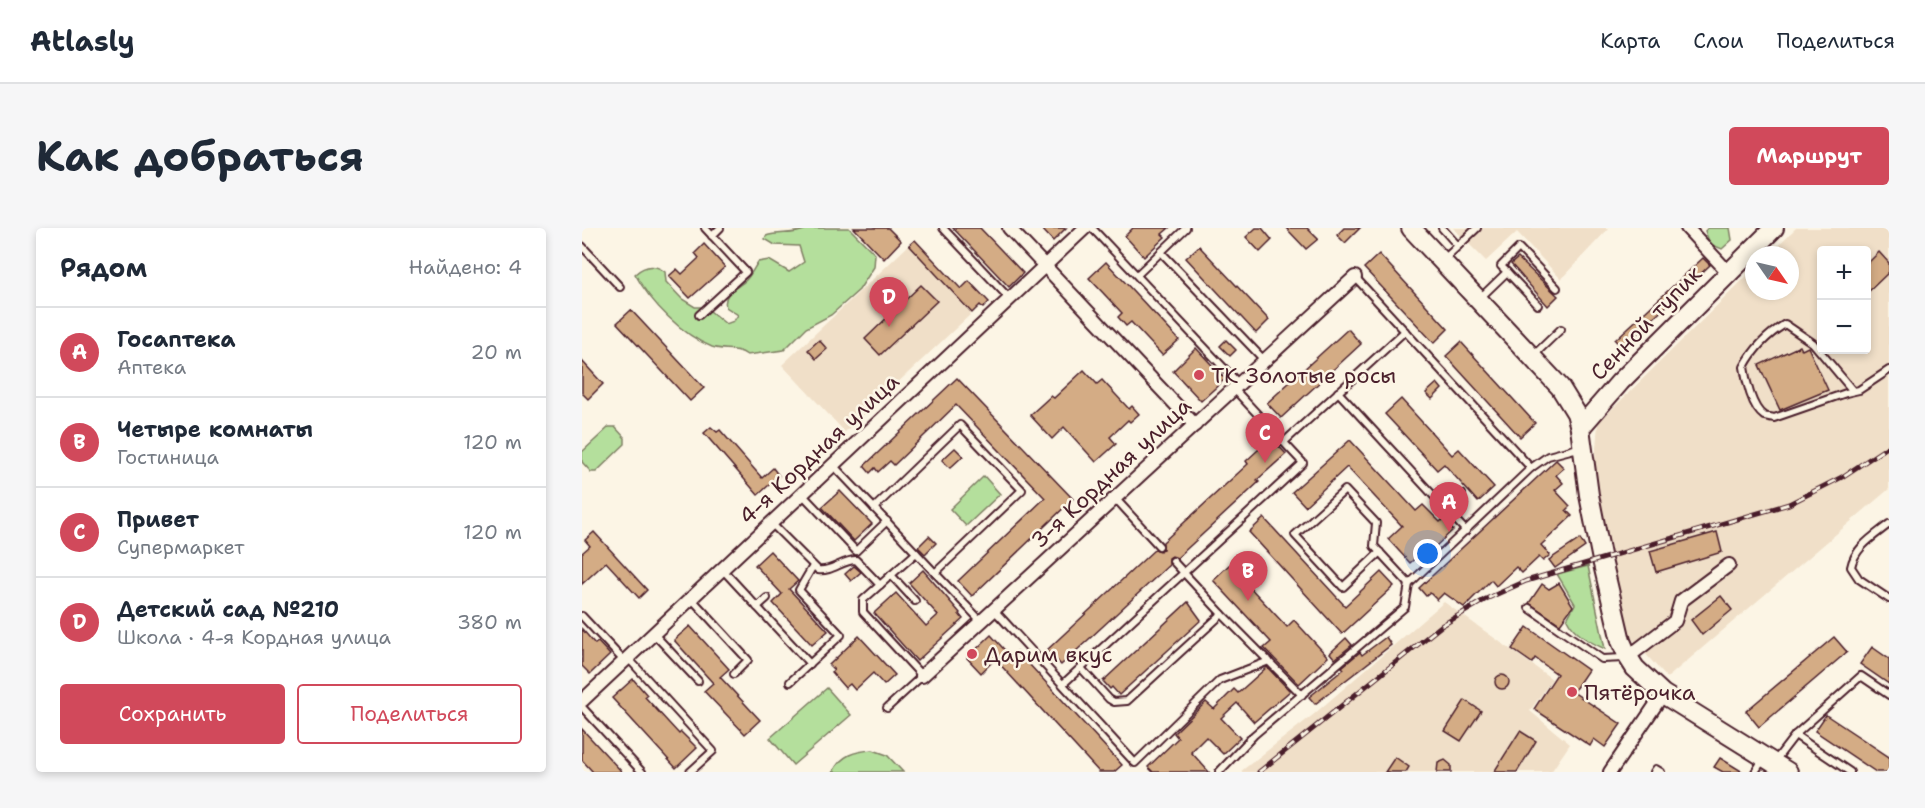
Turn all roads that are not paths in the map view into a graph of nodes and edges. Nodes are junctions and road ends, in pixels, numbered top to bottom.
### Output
1 (705, 228) edge
2 (720, 228) edge
3 (943, 228) edge
4 (1009, 228) edge
5 (1086, 228) edge
6 (1092, 228) edge
7 (1186, 228) edge
8 (1412, 228) edge
9 (1442, 228) edge
10 (1477, 228) edge
11 (1687, 228) edge
12 (1774, 228) edge
13 (712, 236) junction
14 (582, 246) edge
15 (1458, 246) junction
16 (1161, 252) junction
17 (1443, 261) junction
18 (1044, 266) junction
19 (1507, 272) junction
20 (1729, 273) junction
21 (1137, 275) junction
22 (1355, 277) joint
23 (620, 287) dead end
24 (1557, 288) dead end
25 (1010, 298) junction
26 (1479, 299) junction
27 (1538, 305) dead end
28 (699, 315) dead end
29 (1561, 329) dead end
30 (1405, 331) junction
31 (1532, 356) junction
32 (1264, 361) junction
33 (1889, 370) edge
34 (1237, 386) junction
35 (1853, 391) junction
36 (1338, 392) junction
37 (1195, 425) junction
38 (1580, 428) junction
39 (1284, 442) junction
40 (1582, 447) junction
41 (833, 465) junction
42 (1531, 468) junction
43 (804, 492) junction
44 (1462, 495) dead end
45 (1115, 498) junction
46 (874, 508) junction
47 (1446, 510) junction
48 (886, 521) junction
49 (771, 523) junction
50 (1889, 524) edge
51 (1466, 531) junction
52 (1159, 546) dead end
53 (1380, 552) junction
54 (916, 553) junction
55 (1173, 561) dead end
56 (1729, 565) dead end
57 (813, 566) junction
58 (722, 569) junction
59 (935, 573) junction
60 (1184, 573) junction
61 (891, 575) junction
62 (1409, 584) junction
63 (880, 585) junction
64 (691, 598) junction
65 (767, 598) dead end
66 (1889, 599) edge
67 (915, 602) dead end
68 (757, 607) junction
69 (1529, 608) dead end
70 (994, 609) junction
71 (1222, 614) junction
72 (582, 616) edge
73 (981, 621) junction
74 (654, 633) junction
75 (1628, 657) junction
76 (626, 660) junction
77 (1269, 661) junction
78 (810, 664) junction
79 (1081, 668) junction
80 (734, 674) dead end
81 (922, 676) junction
82 (698, 681) dead end
83 (790, 682) dead end
84 (1063, 684) junction
85 (1663, 694) junction
86 (1302, 695) junction
87 (1889, 695) edge
88 (582, 701) edge
89 (582, 707) edge
90 (887, 708) dead end
91 (1795, 735) junction
92 (1770, 766) edge
93 (642, 772) edge
94 (690, 772) edge
95 (1219, 772) edge
96 (1611, 772) edge
97 (1654, 772) edge
98 (1661, 772) edge
99 (1850, 772) edge

1 - 13 lane
2 - 13 lane
3 - 25 lane
4 - 18 street
5 - 18 street, 4-я Кордная улица
6 - 21 lane
7 - 16 lane
8 - 17 main road
9 - 15 lane
10 - 15 lane
11 - 20 street
12 - 20 main road, Сенной тупик
13 - 28 lane
14 - 23 lane
15 - 17 lane
16 - 21 lane
16 - 32 lane
17 - 26 main road
18 - 25 street, 4-я Кордная улица
18 - 37 street
19 - 24 lane
19 - 26 lane
19 - 27 lane
20 - 38 main road, Сенной тупик
21 - 34 lane
22 - 30 lane
22 - 32 street, 3-я Кордная улица
25 - 41 street, 4-я Кордная улица
26 - 31 main road
29 - 31 lane
30 - 36 lane
30 - 42 lane
31 - 38 main road
32 - 34 street, 3-я Кордная улица
33 - 35 lane
34 - 37 street, 3-я Кордная улица
34 - 39 lane
35 - 35 lane
36 - 39 lane
36 - 47 lane
37 - 45 street, 3-я Кордная улица
38 - 40 main road
39 - 60 lane
40 - 42 lane
40 - 75 main road
41 - 43 street, 4-я Кордная улица
41 - 46 lane
42 - 51 lane
43 - 48 lane
43 - 49 street, 4-я Кордная улица
44 - 47 lane
45 - 52 lane
45 - 70 street, 3-я Кордная улица
46 - 48 lane
46 - 59 lane
47 - 51 lane
48 - 54 lane
49 - 57 lane
49 - 58 street, 4-я Кордная улица
50 - 66 lane
51 - 62 lane
53 - 53 lane
53 - 62 lane
54 - 59 lane
54 - 61 lane
55 - 60 lane
56 - 75 street
57 - 63 lane
57 - 78 lane
58 - 64 street, 4-я Кордная улица
58 - 68 lane
59 - 73 lane
60 - 71 lane
60 - 79 lane
61 - 63 lane
61 - 67 lane
62 - 86 lane
63 - 81 lane
64 - 74 street, 4-я Кордная улица
64 - 80 lane
65 - 68 lane
68 - 78 lane
69 - 75 lane
70 - 73 street, 3-я Кордная улица
70 - 84 lane
71 - 77 lane
71 - 79 lane
72 - 76 lane
73 - 81 street, 3-я Кордная улица
74 - 76 street, 4-я Кордная улица
74 - 82 lane
75 - 85 main road
76 - 88 street, 4-я Кордная улица
76 - 94 lane
77 - 84 lane
77 - 86 lane
78 - 83 lane
79 - 84 lane
81 - 90 lane
85 - 92 main road
85 - 96 street
86 - 95 lane
87 - 91 lane
89 - 93 lane
91 - 92 lane
91 - 99 lane
97 - 98 lane

